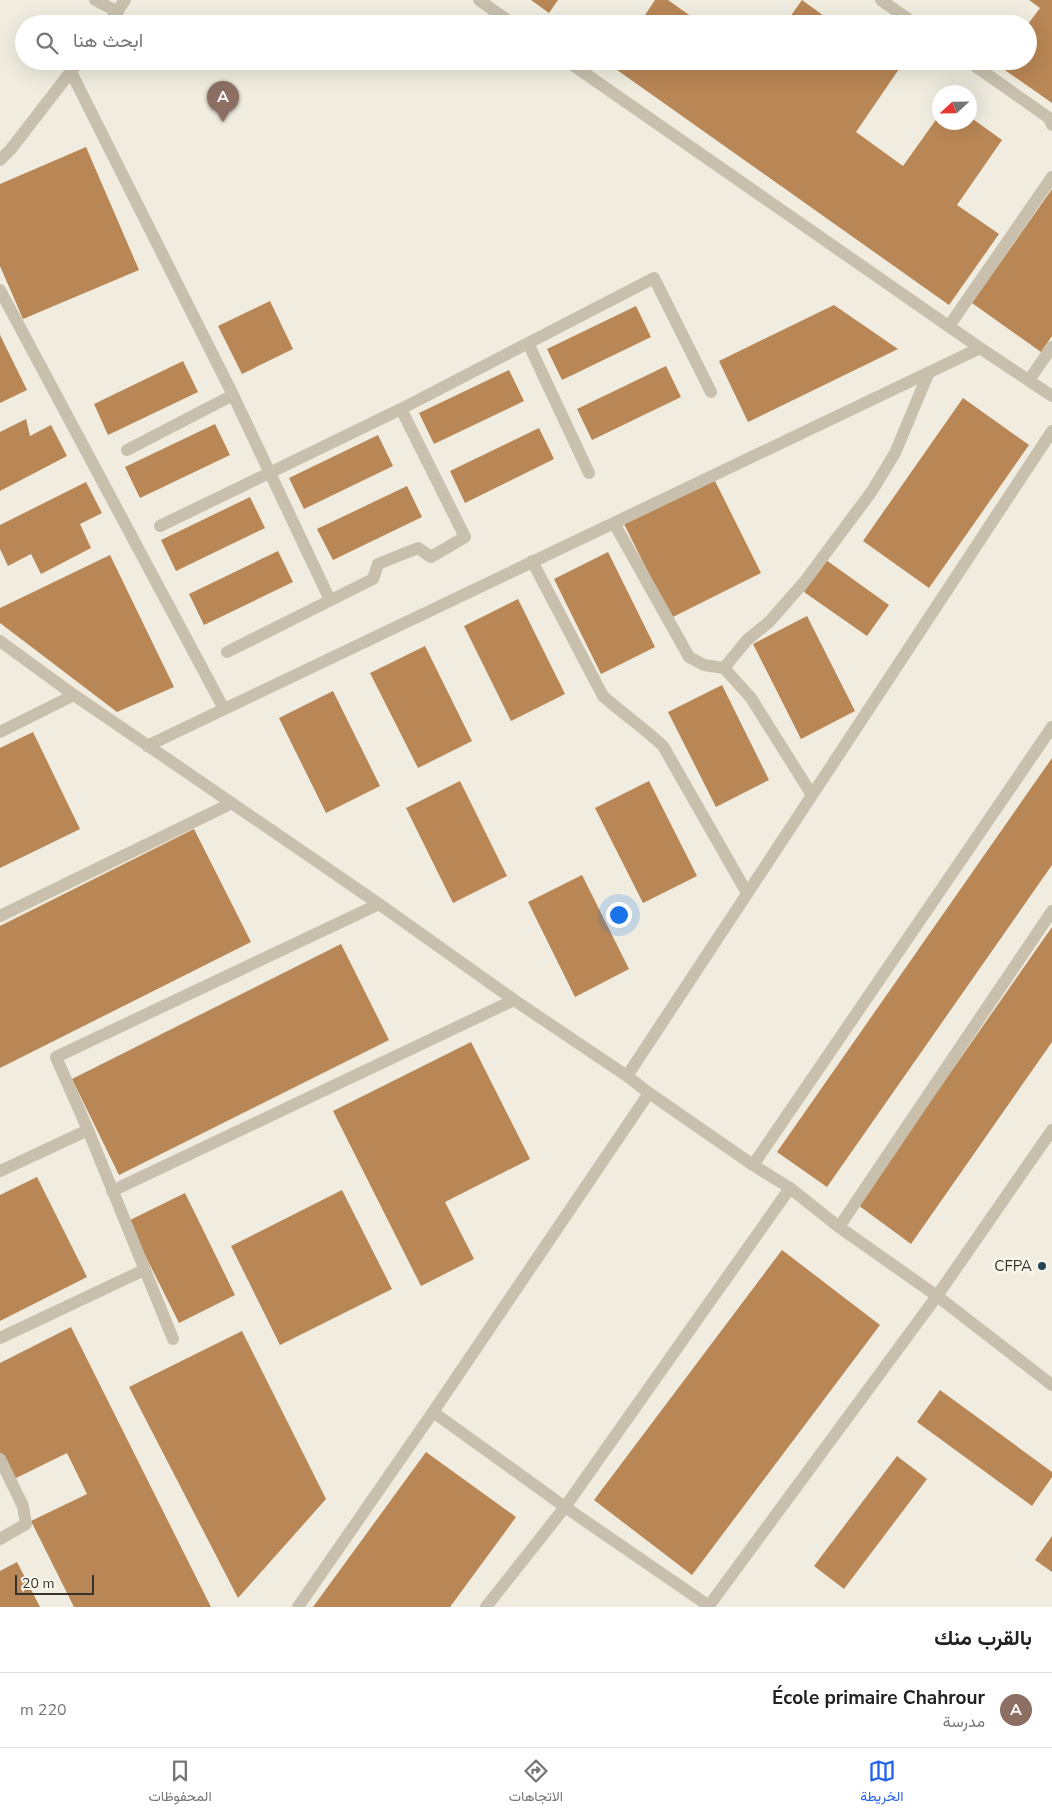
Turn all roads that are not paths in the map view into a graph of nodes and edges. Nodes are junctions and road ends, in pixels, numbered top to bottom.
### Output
1 (95, 0) edge
2 (126, 0) edge
3 (478, 0) edge
4 (881, 0) edge
5 (118, 12) junction
6 (116, 15) edge
7 (500, 15) edge
8 (902, 15) edge
9 (580, 70) edge
10 (981, 70) edge
11 (71, 72) joint
12 (1052, 124) edge
13 (5, 146) edge
14 (0, 160) edge
15 (1052, 177) edge
16 (0, 290) edge
17 (948, 326) junction
18 (528, 343) junction
19 (1052, 347) edge
20 (980, 348) junction
21 (928, 372) junction
22 (1029, 380) junction
23 (712, 392) dead end
24 (233, 395) junction
25 (1052, 396) edge
26 (401, 409) junction
27 (1052, 431) edge
28 (126, 450) dead end
29 (589, 472) dead end
30 (270, 473) junction
31 (614, 523) junction
32 (160, 526) dead end
33 (532, 561) junction
34 (330, 600) junction
35 (0, 640) edge
36 (227, 652) dead end
37 (724, 668) junction
38 (74, 696) junction
39 (224, 709) junction
40 (1052, 727) edge
41 (0, 732) edge
42 (147, 746) junction
43 (812, 795) junction
44 (232, 803) junction
45 (747, 894) junction
46 (379, 904) junction
47 (1052, 911) edge
48 (0, 916) edge
49 (514, 1000) junction
50 (627, 1076) junction
51 (649, 1093) junction
52 (88, 1130) junction
53 (1052, 1130) edge
54 (753, 1166) junction
55 (0, 1171) edge
56 (790, 1188) junction
57 (112, 1191) junction
58 (839, 1227) junction
59 (144, 1270) junction
60 (937, 1296) junction
61 (0, 1338) edge
62 (173, 1339) dead end
63 (1052, 1385) edge
64 (433, 1412) junction
65 (0, 1459) edge
66 (565, 1507) junction
67 (0, 1539) edge
68 (709, 1606) edge
69 (298, 1607) edge
70 (486, 1607) edge

1 - 5 street
2 - 5 street
3 - 7 street
4 - 8 street
5 - 6 street
9 - 17 street
10 - 12 street
11 - 13 street
11 - 24 street
13 - 14 street
15 - 17 street
16 - 39 street
17 - 20 street
18 - 23 street
18 - 26 street
18 - 29 street
19 - 22 street
20 - 21 street
20 - 22 street
21 - 31 street
21 - 37 street
22 - 25 street
24 - 28 street
24 - 30 street
26 - 30 street
26 - 34 street
27 - 43 street
30 - 32 street
30 - 34 street
31 - 33 street
31 - 37 street
33 - 39 street
33 - 45 street
34 - 36 street
35 - 38 street
37 - 43 street
38 - 41 street
38 - 42 street
39 - 42 street
40 - 54 street
42 - 44 street
43 - 45 street
44 - 46 street
44 - 48 street
45 - 50 street
46 - 49 street
46 - 52 street
47 - 58 street
49 - 50 street
49 - 57 street
50 - 51 street
51 - 54 street
51 - 64 street
52 - 55 street
52 - 57 street
53 - 60 street
54 - 56 street
56 - 58 street
56 - 66 street
57 - 59 street
58 - 60 street
59 - 61 street
59 - 62 street
60 - 63 street
60 - 68 street
64 - 66 street
64 - 69 street
65 - 67 street
66 - 68 street
66 - 70 street

